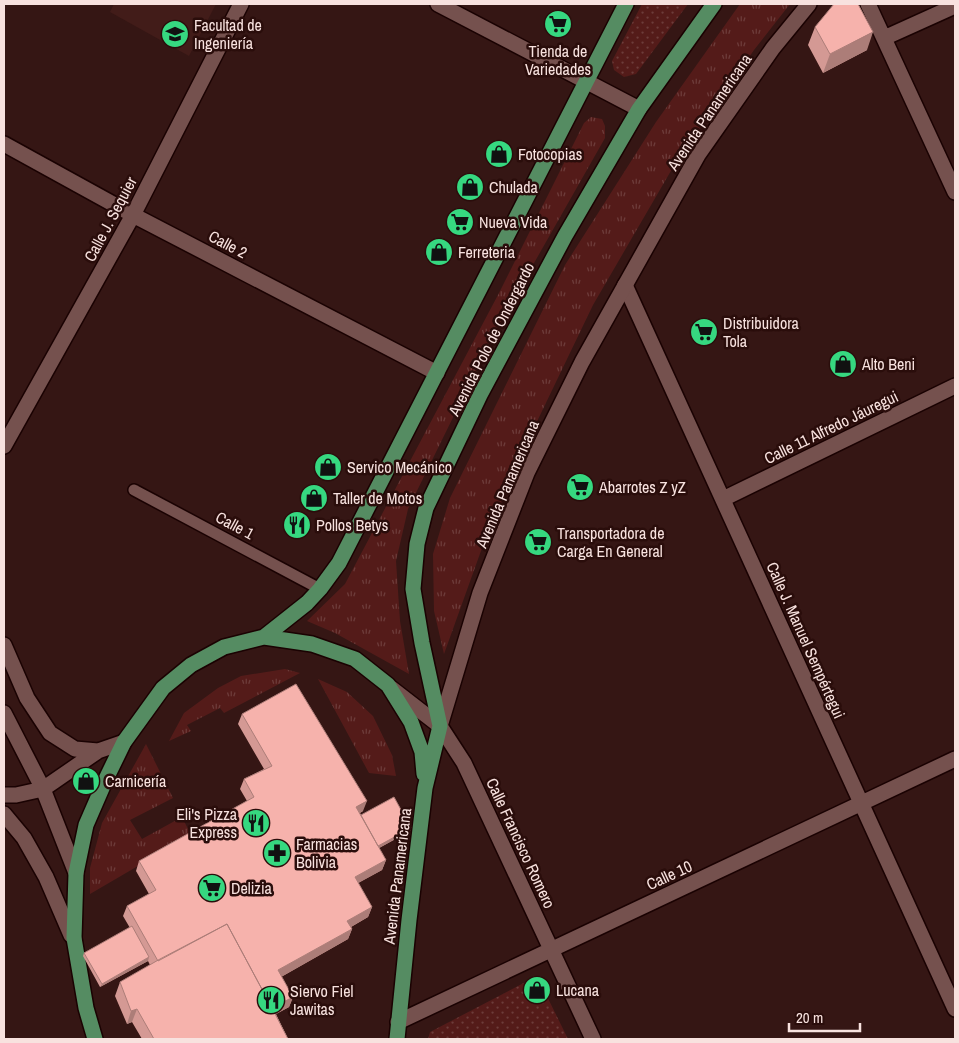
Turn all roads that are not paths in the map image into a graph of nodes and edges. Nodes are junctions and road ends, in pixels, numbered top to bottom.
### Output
1 (241, 4) edge
2 (438, 4) edge
3 (626, 4) edge
4 (714, 4) edge
5 (809, 4) edge
6 (868, 4) edge
7 (955, 6) edge
8 (884, 38) junction
9 (587, 81) junction
10 (639, 109) junction
11 (4, 144) edge
12 (955, 192) edge
13 (134, 215) junction
14 (625, 285) junction
15 (437, 373) junction
16 (955, 386) edge
17 (4, 446) edge
18 (134, 490) dead end
19 (723, 499) junction
20 (320, 589) junction
21 (264, 637) junction
22 (4, 645) edge
23 (388, 686) junction
24 (4, 713) edge
25 (440, 726) junction
26 (124, 742) junction
27 (98, 751) junction
28 (955, 759) edge
29 (425, 788) junction
30 (43, 789) junction
31 (4, 795) edge
32 (862, 804) junction
33 (4, 814) edge
34 (76, 873) junction
35 (74, 938) junction
36 (552, 950) junction
37 (955, 1009) edge
38 (398, 1022) junction
39 (95, 1039) edge
40 (397, 1039) edge
41 (592, 1039) edge

1 - 13 street, Calle J. Sequier
2 - 9 street
3 - 9 main road, Avenida Polo de Ondergardo
4 - 10 main road, Avenida Polo de Ondergardo
5 - 14 street, Avenida Panamericana
6 - 8 street
7 - 8 street
8 - 12 street
9 - 10 street
9 - 15 main road, Avenida Polo de Ondergardo
10 - 25 main road, Avenida Polo de Ondergardo
11 - 13 street, Calle 2
13 - 15 street, Calle 2
13 - 17 street, Calle J. Sequier
14 - 19 street, Calle J. Manuel Sempértegui
14 - 25 street, Avenida Panamericana
15 - 20 main road, Avenida Polo de Ondergardo
16 - 19 street, Calle 11 Alfredo Jáuregui
18 - 20 lane, Calle 1
19 - 32 street, Calle J. Manuel Sempértegui
20 - 21 main road, Avenida Polo de Ondergardo
21 - 23 main road
21 - 26 main road
22 - 27 street
23 - 25 street, Calle Francisco Romero
23 - 29 main road
24 - 30 street
25 - 29 main road, Avenida Panamericana
25 - 36 street, Calle Francisco Romero
26 - 27 street
26 - 34 main road
27 - 30 street
28 - 32 street, Calle 10
29 - 38 main road, Avenida Panamericana
30 - 31 street
30 - 34 street
32 - 36 street, Calle 10
32 - 37 street, Calle J. Manuel Sempértegui
33 - 35 street
34 - 35 main road
35 - 39 main road
36 - 38 street, Calle 10
36 - 41 street, Calle Francisco Romero
38 - 40 main road, Avenida Panamericana

